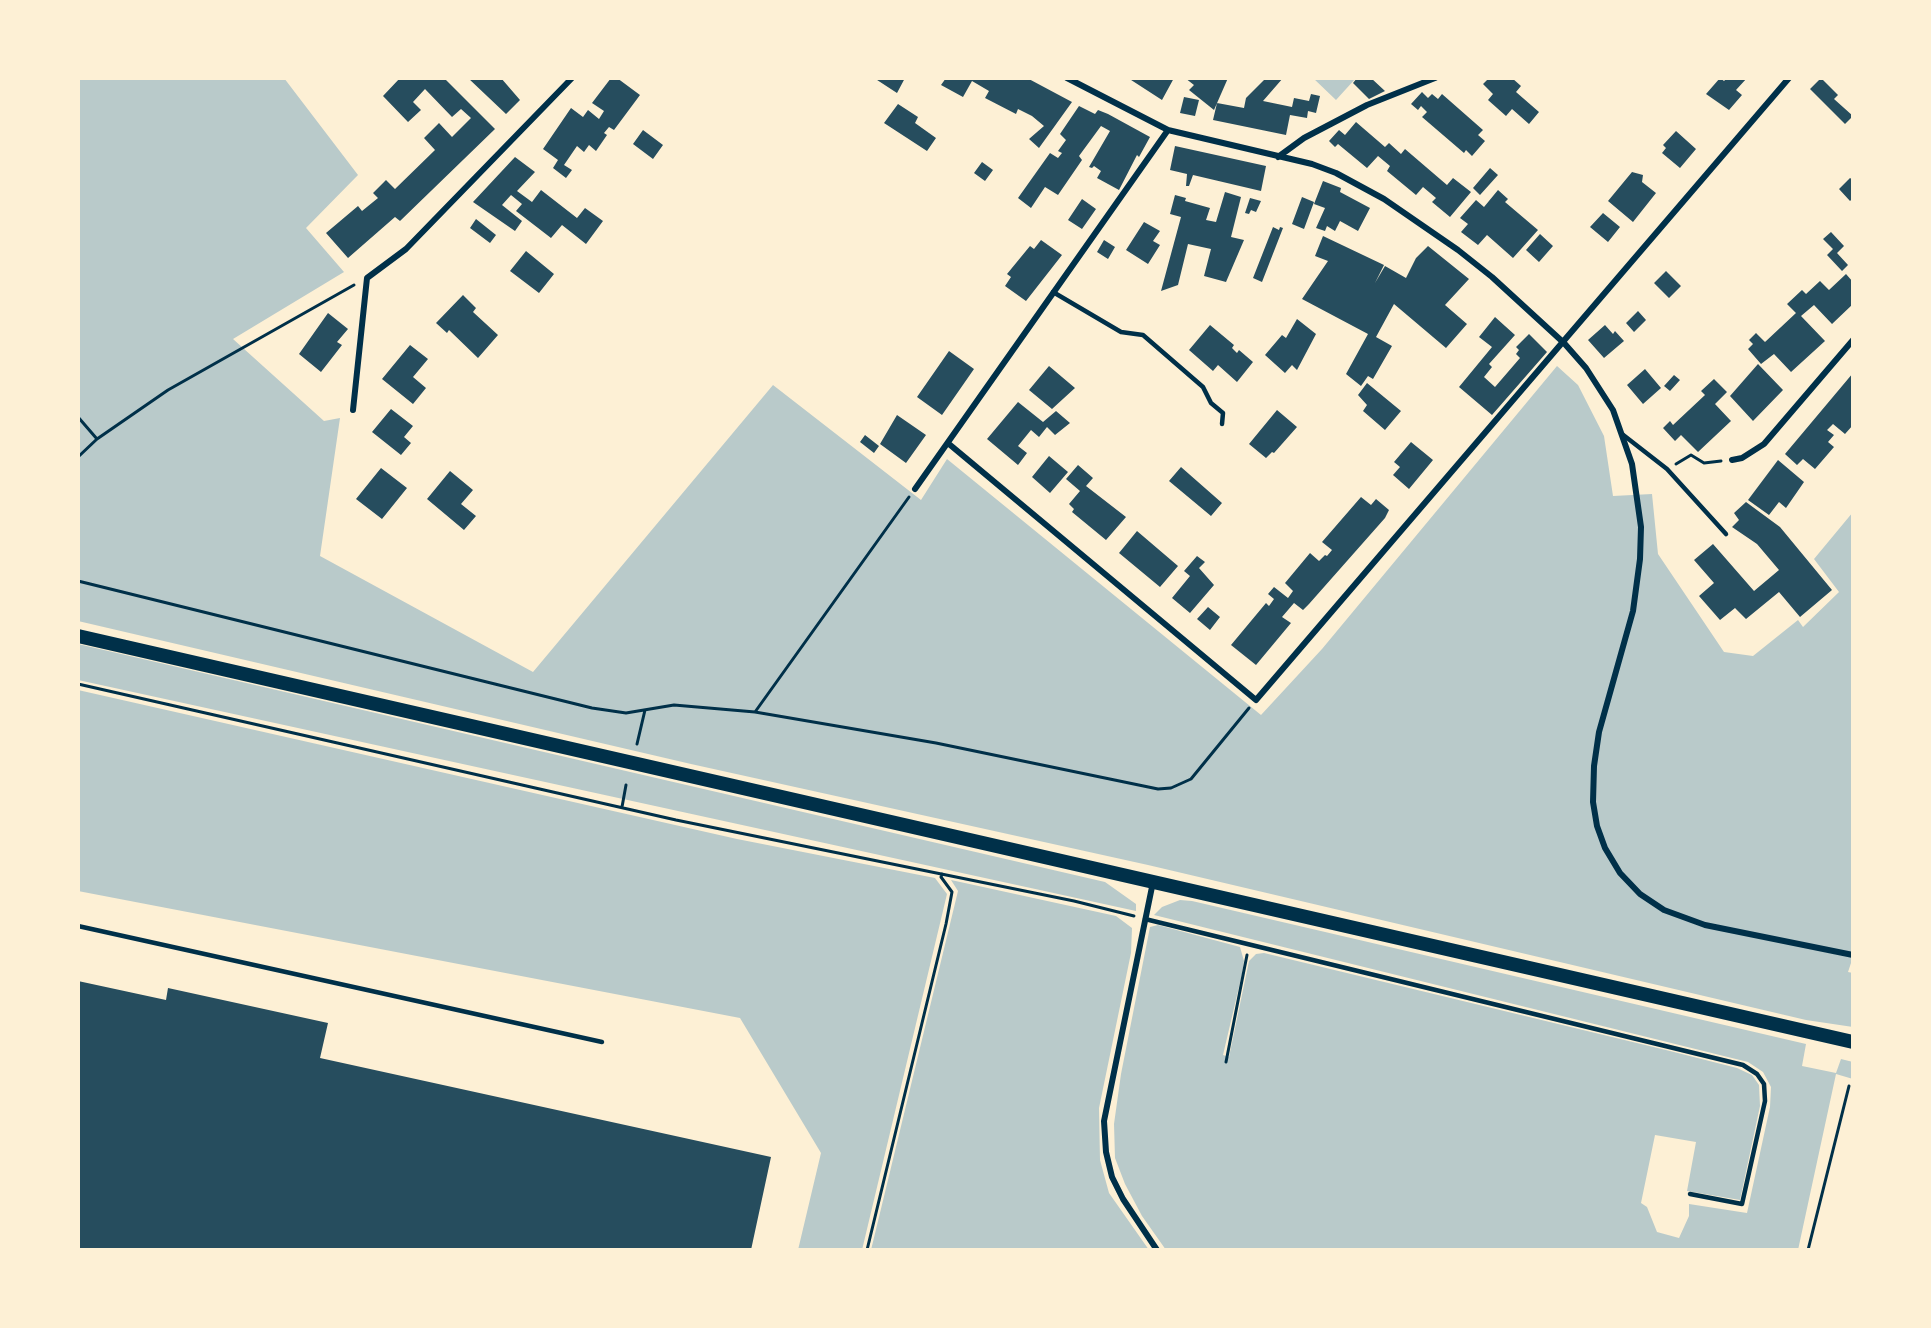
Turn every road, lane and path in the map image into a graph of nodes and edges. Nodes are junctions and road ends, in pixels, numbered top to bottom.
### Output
1 (572, 78) edge
2 (1067, 78) edge
3 (1435, 78) edge
4 (1789, 78) edge
5 (1168, 129) junction
6 (1278, 156) junction
7 (367, 278) junction
8 (1053, 292) junction
9 (1853, 340) edge
10 (1564, 343) junction
11 (352, 410) dead end
12 (78, 417) edge
13 (1222, 424) dead end
14 (1622, 434) junction
15 (97, 439) junction
16 (949, 444) junction
17 (78, 457) edge
18 (1732, 460) joint
19 (1667, 469) junction
20 (915, 489) joint
21 (1726, 534) dead end
22 (78, 581) edge
23 (78, 636) edge
24 (78, 684) edge
25 (1256, 700) junction
26 (645, 710) junction
27 (755, 712) junction
28 (637, 744) dead end
29 (626, 785) dead end
30 (622, 807) junction
31 (942, 874) junction
32 (1154, 881) junction
33 (1145, 919) junction
34 (78, 926) edge
35 (1250, 945) junction
36 (1853, 955) edge
37 (602, 1042) dead end
38 (1853, 1042) edge
39 (1226, 1062) dead end
40 (1849, 1086) dead end
41 (1690, 1194) dead end
42 (867, 1250) edge
43 (1157, 1250) edge
44 (1808, 1250) edge

1 - 7 street
2 - 5 street
3 - 6 street
4 - 10 street
5 - 6 street
5 - 8 street
6 - 10 street
7 - 11 street
7 - 15 path
8 - 13 lane
8 - 16 street
9 - 18 street
10 - 14 street
10 - 25 street
12 - 15 path
14 - 19 lane
14 - 36 street
15 - 17 path
16 - 20 street
16 - 25 street
18 - 19 path
19 - 21 lane
20 - 27 path
22 - 26 path
23 - 32 main road
24 - 30 path
25 - 27 path
26 - 27 path
26 - 28 path
29 - 30 path
30 - 31 path
31 - 33 path
31 - 42 path
32 - 33 street
32 - 38 main road
33 - 35 lane
33 - 43 street
34 - 37 lane
35 - 39 path
35 - 41 lane
40 - 44 path

